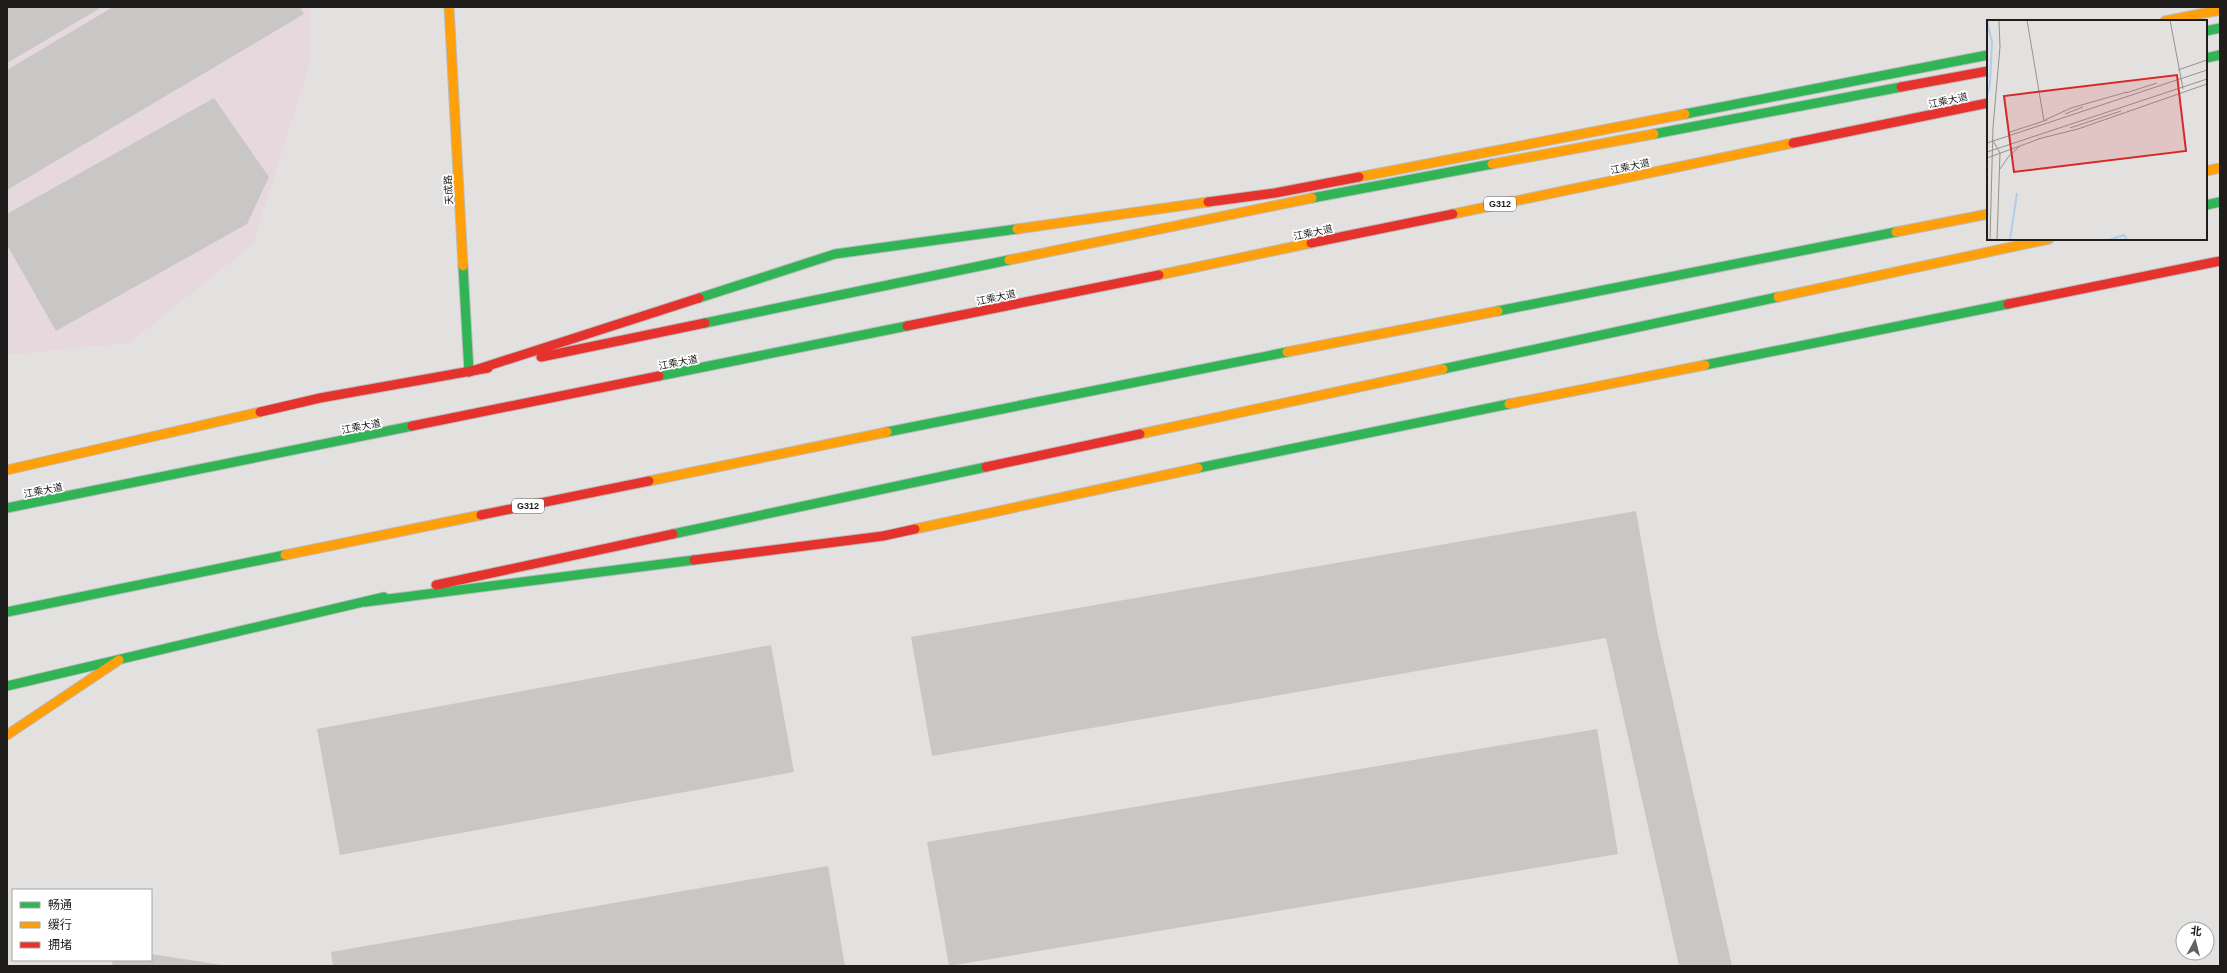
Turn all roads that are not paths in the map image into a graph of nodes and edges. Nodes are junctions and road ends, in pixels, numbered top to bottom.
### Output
1 (448, 7) edge
2 (2220, 10) edge
3 (2170, 20) edge
4 (2220, 28) edge
5 (2207, 31) edge
6 (1987, 55) edge
7 (2220, 55) edge
8 (2207, 58) edge
9 (1987, 71) edge
10 (1987, 103) edge
11 (2220, 168) edge
12 (2207, 171) edge
13 (2220, 202) edge
14 (2207, 205) edge
15 (1987, 214) edge
16 (2044, 240) edge
17 (2220, 261) edge
18 (469, 372) junction
19 (7, 470) edge
20 (7, 508) edge
21 (365, 602) junction
22 (7, 612) edge
23 (119, 660) junction
24 (7, 686) edge
25 (7, 735) edge

1 - 18 main road, 天成路
2 - 3 main road
4 - 5 main road
6 - 18 main road
7 - 8 main road
9 - 18 main road
10 - 20 main road, 江乘大道 / G312
11 - 12 main road
13 - 14 main road
15 - 22 main road, G312
16 - 21 main road
17 - 21 main road
18 - 19 main road
21 - 23 main road
23 - 24 main road
23 - 25 main road

